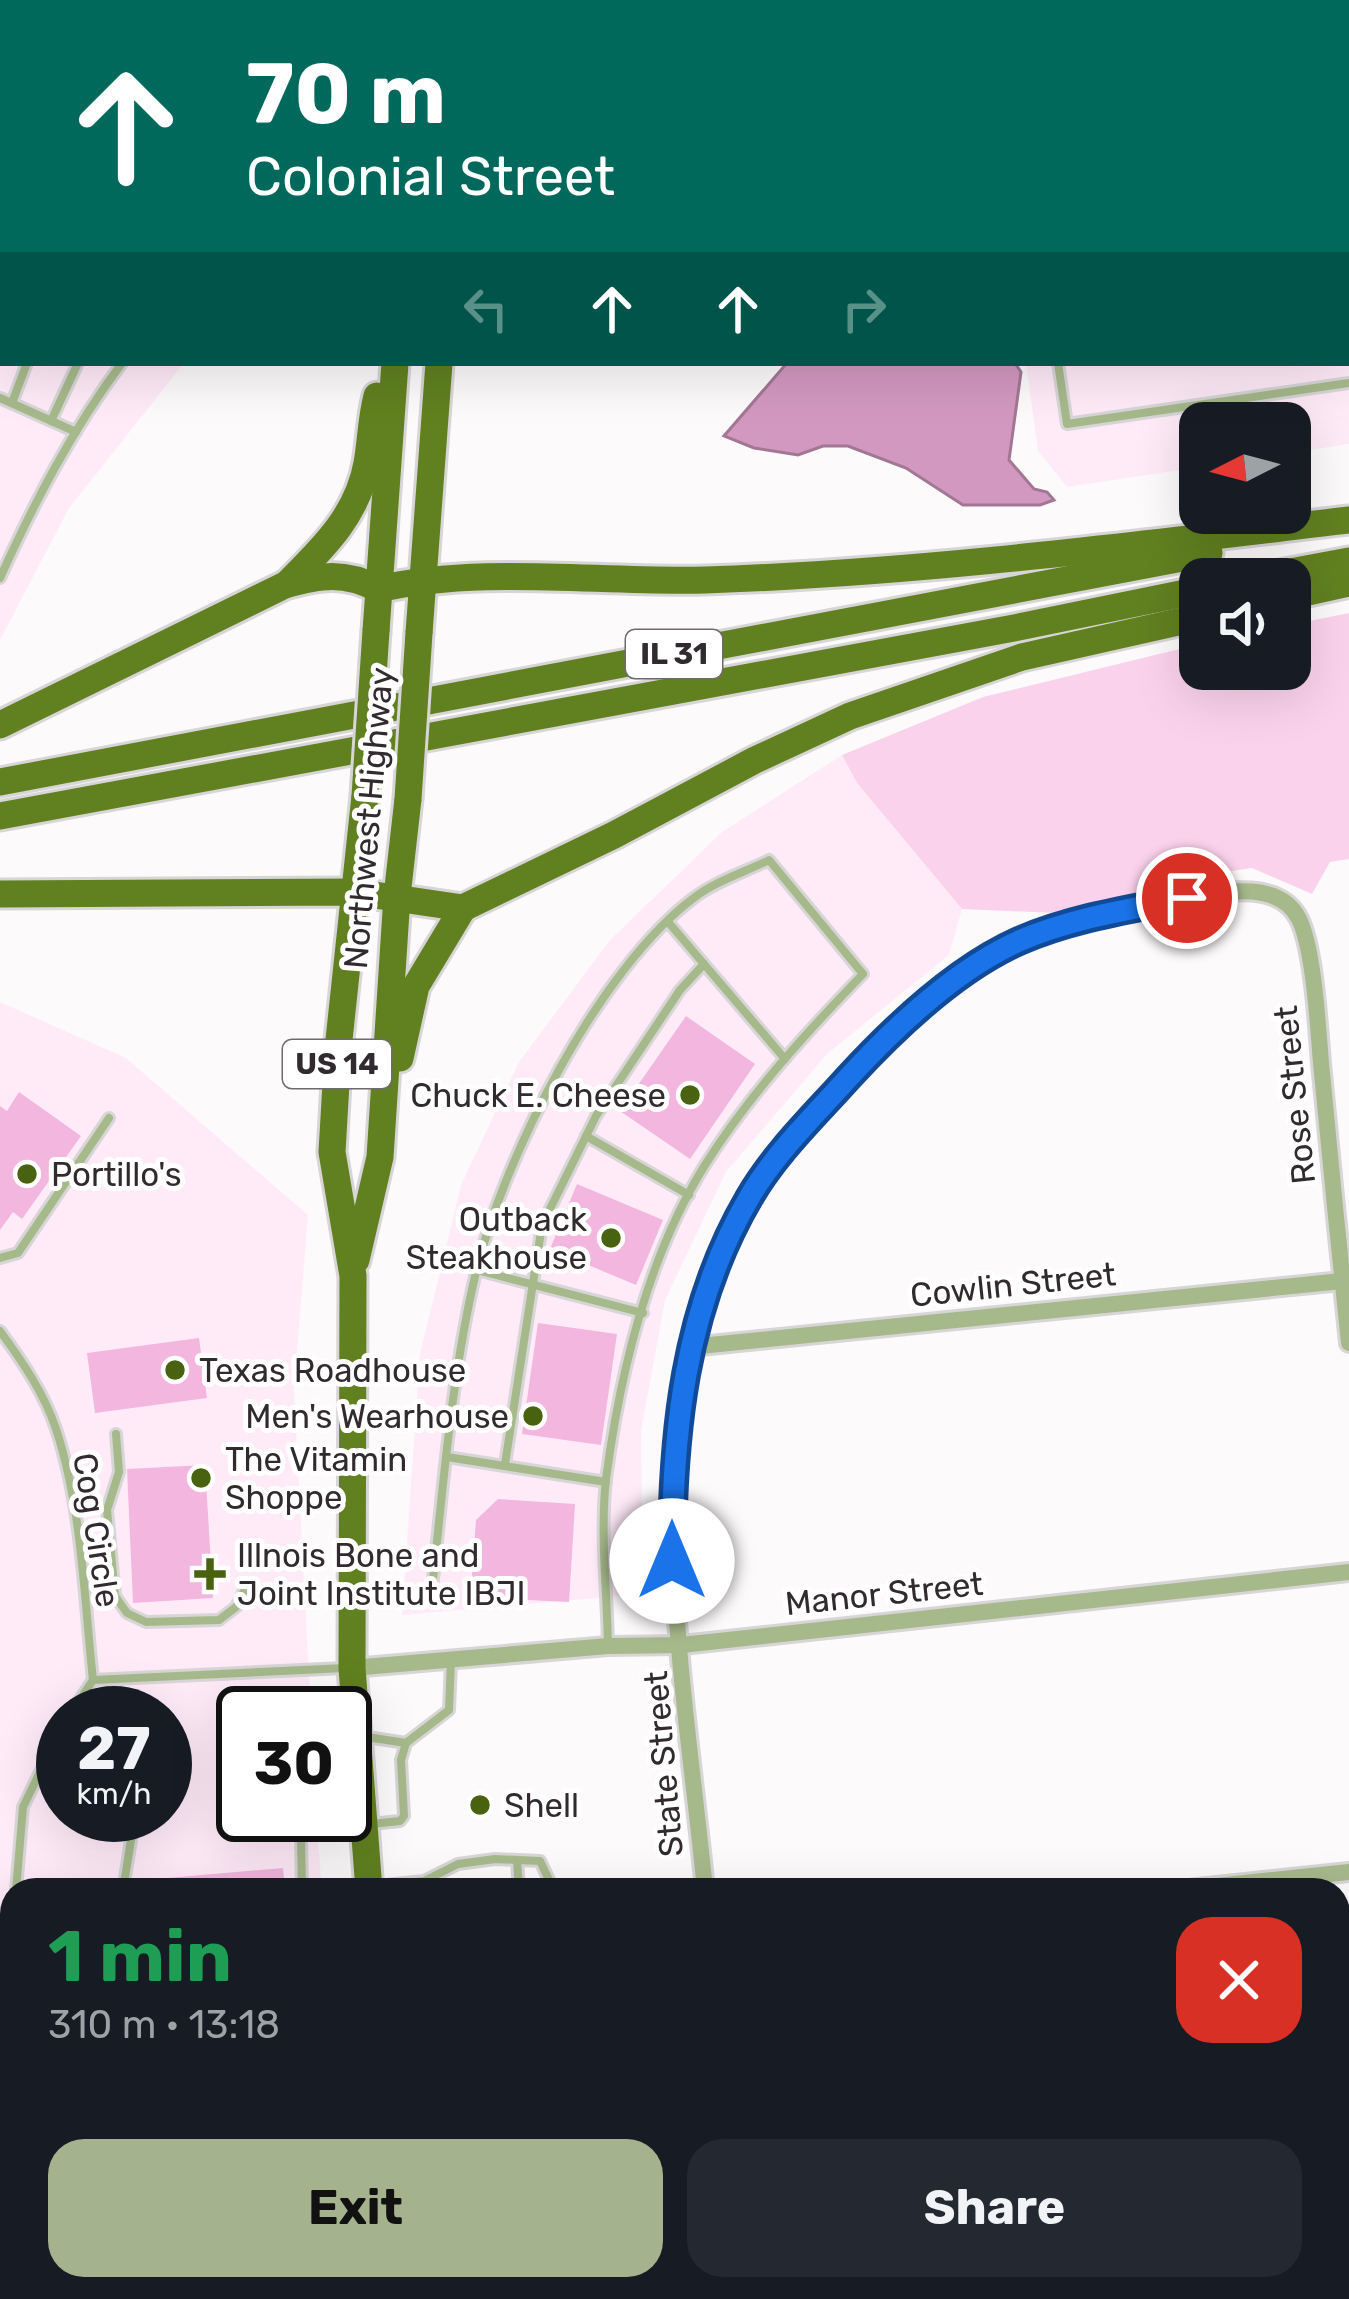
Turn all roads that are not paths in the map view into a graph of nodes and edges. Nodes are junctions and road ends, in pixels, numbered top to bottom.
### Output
1 (26, 366) edge
2 (77, 366) edge
3 (120, 366) edge
4 (390, 366) edge
5 (391, 366) edge
6 (439, 366) edge
7 (1058, 366) edge
8 (1349, 382) edge
9 (0, 398) edge
10 (12, 403) junction
11 (50, 421) junction
12 (76, 432) junction
13 (1349, 520) edge
14 (1349, 529) edge
15 (1349, 561) edge
16 (1311, 568) edge
17 (0, 578) edge
18 (424, 579) junction
19 (1349, 583) edge
20 (285, 585) junction
21 (379, 589) junction
22 (1311, 591) edge
23 (1179, 594) edge
24 (1179, 622) edge
25 (0, 724) edge
26 (0, 782) edge
27 (0, 816) edge
28 (1233, 889) joint
29 (354, 892) junction
30 (0, 894) edge
31 (397, 896) junction
32 (463, 908) junction
33 (668, 923) junction
34 (704, 964) junction
35 (784, 1059) junction
36 (109, 1118) dead end
37 (586, 1136) junction
38 (380, 1156) junction
39 (689, 1195) junction
40 (0, 1258) edge
41 (477, 1270) junction
42 (353, 1276) junction
43 (1342, 1281) junction
44 (530, 1284) junction
45 (643, 1312) junction
46 (0, 1331) edge
47 (1349, 1343) edge
48 (690, 1347) junction
49 (116, 1434) dead end
50 (448, 1457) junction
51 (506, 1463) junction
52 (606, 1482) junction
53 (1349, 1572) edge
54 (247, 1585) dead end
55 (431, 1598) dead end
56 (608, 1646) junction
57 (682, 1646) junction
58 (451, 1659) junction
59 (352, 1667) junction
60 (93, 1680) junction
61 (89, 1686) edge
62 (353, 1686) edge
63 (372, 1737) edge
64 (406, 1743) junction
65 (36, 1780) edge
66 (372, 1823) edge
67 (131, 1842) edge
68 (301, 1842) edge
69 (365, 1842) edge
70 (518, 1860) junction
71 (1349, 1872) edge
72 (17, 1878) edge
73 (125, 1878) edge
74 (302, 1878) edge
75 (368, 1878) edge
76 (436, 1878) edge
77 (519, 1878) edge
78 (548, 1878) edge
79 (704, 1878) edge
80 (1292, 1878) edge

1 - 10 lane
2 - 11 lane
3 - 12 lane
4 - 20 main road
5 - 21 main road, Northwest Highway / US 14
6 - 18 main road, Northwest Highway / US 14
7 - 8 lane
9 - 10 lane
10 - 11 lane
11 - 12 lane
12 - 17 lane
13 - 18 main road
14 - 26 main road, IL 31
15 - 16 main road
18 - 21 main road
18 - 31 main road, Northwest Highway / US 14, bridge
19 - 22 main road
20 - 21 main road
20 - 25 main road
21 - 29 main road, Northwest Highway / US 14, bridge
23 - 27 main road, IL 31
24 - 32 main road
28 - 43 street, Rose Street
28 - 48 street, State Street
29 - 30 main road
29 - 31 main road
29 - 42 main road, Northwest Highway / US 14
31 - 32 main road
31 - 38 main road, Northwest Highway / US 14
32 - 38 main road
33 - 34 lane
33 - 35 lane
33 - 41 lane
34 - 35 lane
34 - 37 lane
35 - 39 lane
36 - 40 lane
37 - 39 lane
37 - 44 lane
38 - 42 main road, Northwest Highway / US 14
39 - 45 lane
41 - 44 lane
41 - 50 lane
42 - 59 main road, Northwest Highway / US 14
43 - 47 street, Rose Street
43 - 48 street, Cowlin Street
44 - 45 lane
44 - 51 lane
45 - 52 lane
46 - 60 lane, Cog Circle
48 - 57 street, State Street
49 - 54 lane
50 - 51 lane
50 - 55 lane
51 - 52 lane
52 - 56 lane
53 - 57 street, Manor Street
56 - 57 street, Manor Street
56 - 58 street, Manor Street
57 - 79 street, State Street
58 - 59 street, Manor Street
58 - 64 lane
59 - 60 lane
59 - 62 main road, Northwest Highway / US 14
60 - 61 lane
63 - 64 lane
64 - 66 lane
65 - 72 lane
67 - 73 lane
68 - 74 lane
69 - 75 main road, Northwest Highway / US 14
70 - 76 lane
70 - 77 lane
70 - 78 lane
71 - 80 street

